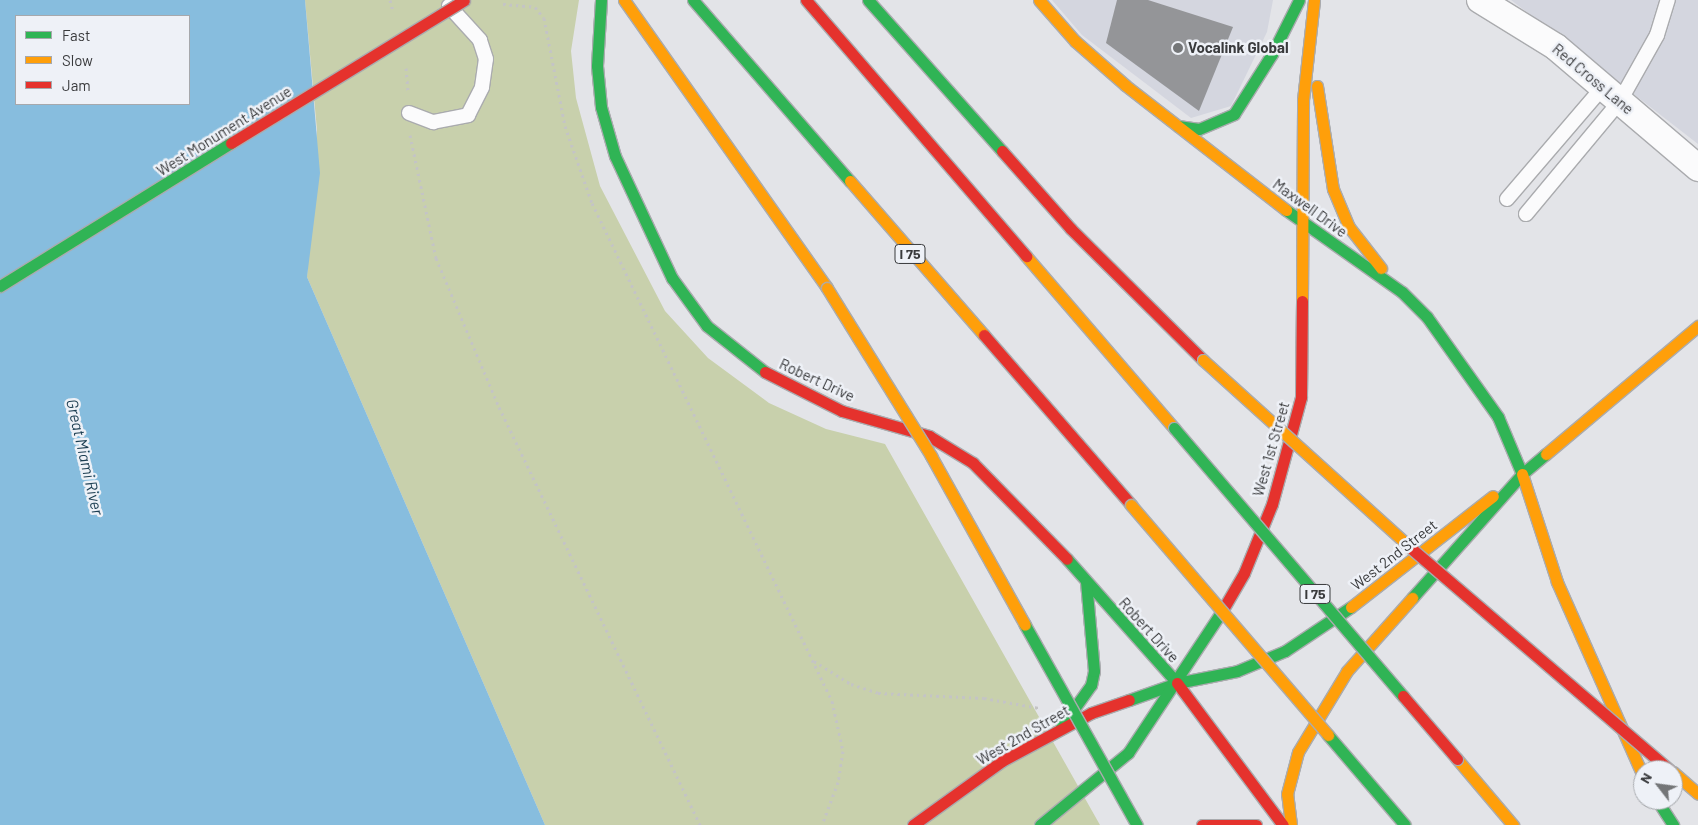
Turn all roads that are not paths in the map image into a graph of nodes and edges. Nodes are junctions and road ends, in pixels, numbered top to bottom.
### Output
1 (444, 0) edge
2 (464, 0) edge
3 (601, 0) edge
4 (624, 0) edge
5 (692, 0) edge
6 (806, 0) edge
7 (868, 0) edge
8 (1039, 0) edge
9 (1300, 0) edge
10 (1314, 0) edge
11 (1480, 0) edge
12 (1668, 0) edge
13 (1311, 18) junction
14 (1611, 94) junction
15 (409, 113) road end
16 (1178, 126) junction
17 (1698, 168) edge
18 (1507, 199) dead end
19 (1526, 214) dead end
20 (1300, 221) junction
21 (0, 286) edge
22 (1402, 292) junction
23 (1698, 326) edge
24 (1522, 474) junction
25 (1086, 582) junction
26 (1177, 683) junction
27 (1059, 729) junction
28 (1636, 760) edge
29 (1659, 760) edge
30 (1683, 781) edge
31 (1698, 794) edge
32 (1663, 810) edge
33 (914, 825) edge
34 (1040, 825) edge
35 (1137, 825) edge
36 (1202, 825) edge
37 (1256, 825) edge
38 (1283, 825) edge
39 (1291, 825) edge
40 (1405, 825) edge
41 (1513, 825) edge
42 (1673, 825) edge

1 - 15 lane
2 - 21 main road, West Monument Avenue, bridge
3 - 25 main road, Robert Drive
4 - 35 main road, bridge
5 - 40 main road, I 75, bridge
6 - 41 main road, I 75, bridge
7 - 29 main road, bridge
8 - 16 main road, Maxwell Drive
9 - 16 main road
10 - 13 main road, West 1st Street
11 - 14 street, Red Cross Lane
12 - 14 lane
13 - 20 main road, West 1st Street
13 - 22 main road
14 - 17 street, Red Cross Lane
14 - 18 lane
14 - 19 lane
16 - 20 main road, Maxwell Drive
20 - 22 main road, Maxwell Drive
20 - 26 main road, West 1st Street
22 - 24 main road, Maxwell Drive
23 - 24 main road, West 2nd Street
24 - 26 main road, West 2nd Street
24 - 28 main road, Maxwell Drive
24 - 39 main road
25 - 26 main road, Robert Drive
25 - 27 main road
26 - 27 main road, West 2nd Street
26 - 34 main road, West 1st Street
26 - 38 main road, Robert Drive
27 - 33 main road, West 2nd Street
30 - 31 main road
32 - 42 main road
36 - 37 main road

